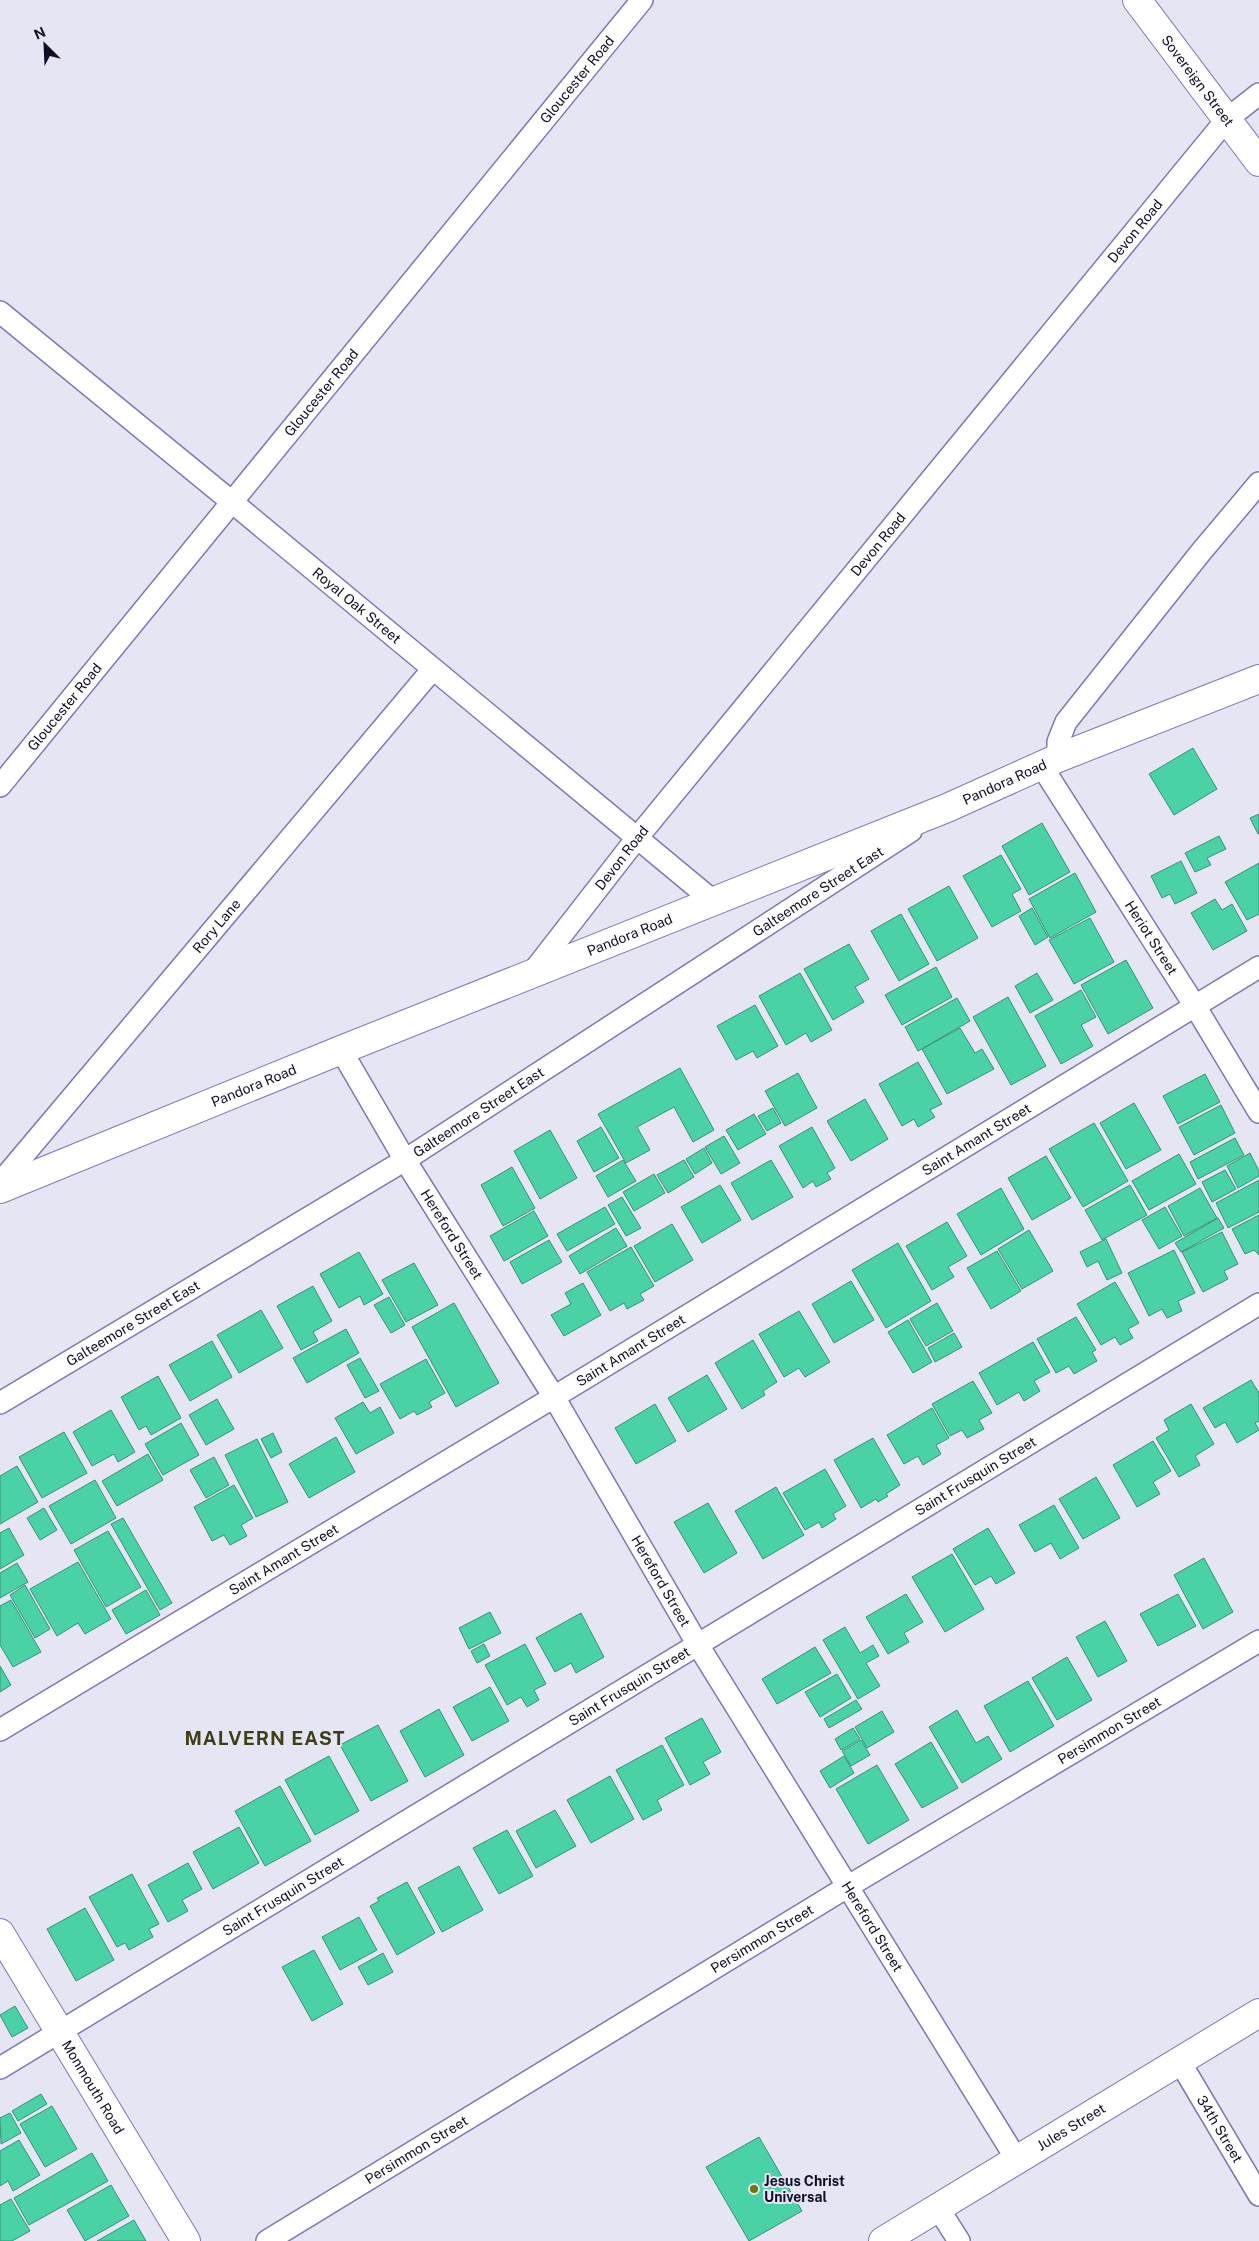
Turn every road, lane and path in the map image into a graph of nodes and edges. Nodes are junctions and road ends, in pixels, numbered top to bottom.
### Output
1 (642, 0) edge
2 (1137, 0) edge
3 (1259, 94) edge
4 (1228, 119) junction
5 (1259, 162) edge
6 (0, 312) edge
7 (1259, 483) edge
8 (232, 502) junction
9 (432, 670) junction
10 (1259, 680) edge
11 (1050, 762) junction
12 (0, 786) edge
13 (947, 808) junction
14 (636, 838) junction
15 (712, 900) junction
16 (1259, 967) edge
17 (532, 973) junction
18 (1195, 1006) junction
19 (341, 1050) junction
20 (1259, 1112) edge
21 (406, 1160) junction
22 (0, 1182) edge
23 (0, 1189) edge
24 (1259, 1304) edge
25 (554, 1397) junction
26 (0, 1403) edge
27 (1259, 1641) edge
28 (698, 1645) junction
29 (0, 1730) edge
30 (847, 1887) junction
31 (0, 1932) edge
32 (1259, 2013) edge
33 (58, 2032) junction
34 (1180, 2062) junction
35 (0, 2068) edge
36 (1017, 2160) junction
37 (1259, 2194) edge
38 (938, 2208) junction
39 (186, 2241) edge
40 (267, 2241) edge
41 (883, 2241) edge
42 (959, 2241) edge

1 - 8 street, Gloucester Road
2 - 4 street, Sovereign Street
3 - 4 street, Devon Road
4 - 5 street, Sovereign Street
4 - 14 street, Devon Road
6 - 8 street, Royal Oak Street
7 - 11 street
8 - 9 street, Royal Oak Street
8 - 12 street, Gloucester Road
9 - 14 street, Royal Oak Street
9 - 22 street, Rory Lane
10 - 11 street, Pandora Road
11 - 13 street, Pandora Road
11 - 18 street, Heriot Street
13 - 15 street, Pandora Road
13 - 21 street, Galteemore Street East
14 - 15 street, Royal Oak Street
14 - 17 street, Devon Road
15 - 17 street, Pandora Road
16 - 18 street, Saint Amant Street
17 - 19 street, Pandora Road
18 - 20 street, Heriot Street
18 - 25 street, Saint Amant Street
19 - 21 street, Hereford Street
19 - 23 street, Pandora Road
21 - 25 street, Hereford Street
21 - 26 street, Galteemore Street East
24 - 28 street, Saint Frusquin Street
25 - 28 street, Hereford Street
25 - 29 street, Saint Amant Street
27 - 30 street, Persimmon Street
28 - 30 street, Hereford Street
28 - 33 street, Saint Frusquin Street
30 - 36 street, Hereford Street
30 - 40 street, Persimmon Street
31 - 33 street, Monmouth Road
32 - 34 street, Jules Street
33 - 35 street, Saint Frusquin Street
33 - 39 street, Monmouth Road
34 - 36 street, Jules Street
34 - 37 street, 34th Street
36 - 38 street, Jules Street
38 - 41 street, Jules Street
38 - 42 street

